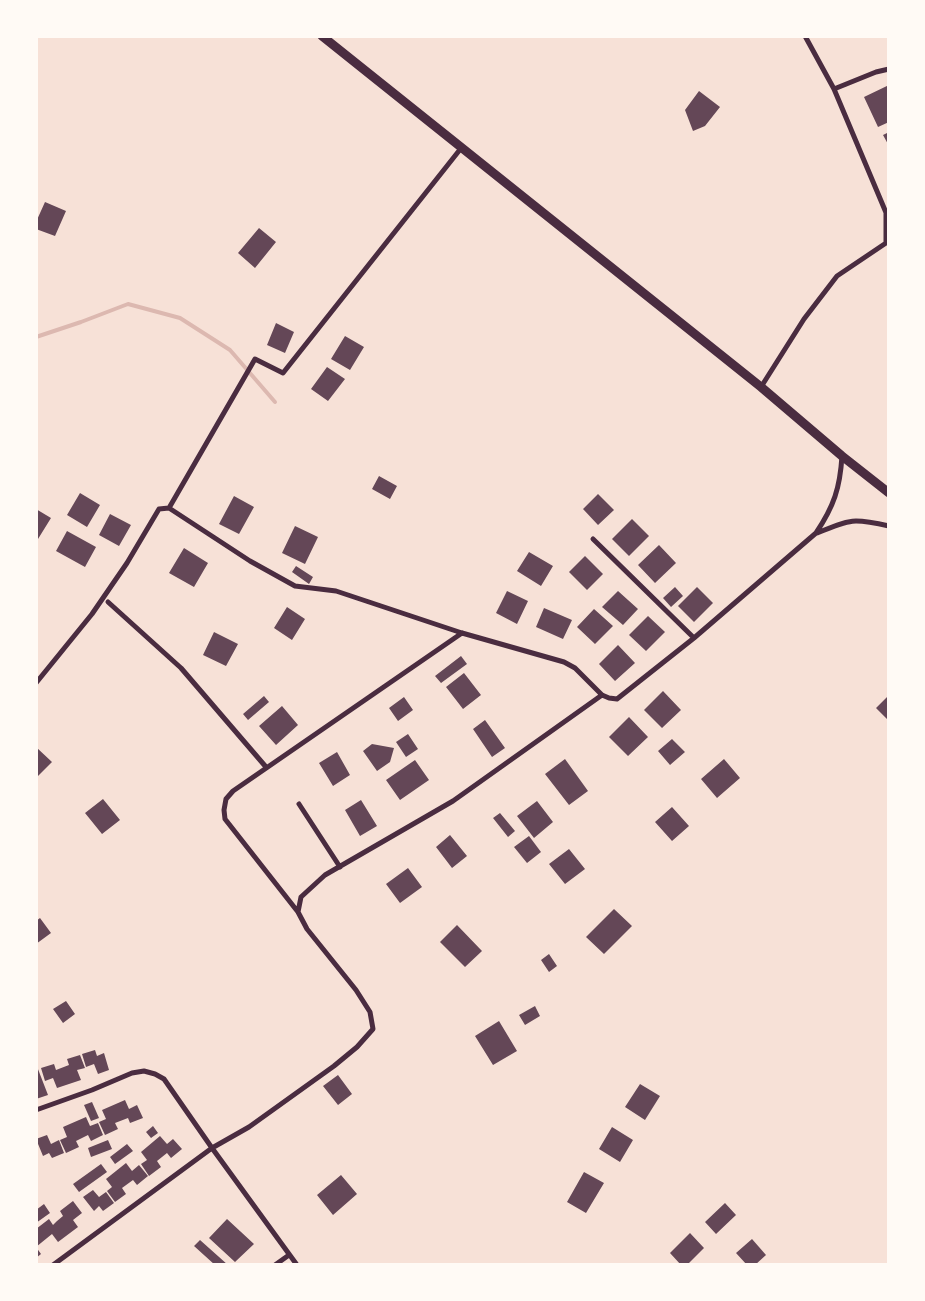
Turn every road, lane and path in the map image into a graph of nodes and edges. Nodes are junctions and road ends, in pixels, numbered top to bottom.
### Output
1 (322, 36) edge
2 (805, 36) edge
3 (889, 69) edge
4 (834, 89) junction
5 (462, 147) junction
6 (886, 213) junction
7 (889, 220) edge
8 (761, 387) junction
9 (842, 456) junction
10 (889, 493) edge
11 (169, 508) junction
12 (889, 526) edge
13 (816, 533) junction
14 (593, 539) dead end
15 (108, 602) dead end
16 (462, 633) junction
17 (694, 638) junction
18 (36, 683) edge
19 (602, 695) junction
20 (266, 767) junction
21 (299, 804) dead end
22 (340, 867) junction
23 (298, 912) junction
24 (36, 1110) edge
25 (212, 1148) junction
26 (289, 1255) junction
27 (53, 1265) edge
28 (275, 1265) edge
29 (297, 1265) edge

1 - 5 main road
2 - 4 street
3 - 4 street
4 - 6 street
5 - 8 main road
5 - 11 street
6 - 7 street
6 - 8 street
8 - 9 main road
9 - 10 main road
9 - 13 street
11 - 16 street
11 - 18 street
12 - 13 street
13 - 17 street
14 - 17 street
15 - 20 street
16 - 19 street
16 - 20 street
17 - 19 street
19 - 22 street
20 - 23 street
21 - 22 street
22 - 23 street
23 - 25 street
24 - 25 street
25 - 26 street
25 - 27 street
26 - 28 street
26 - 29 street

